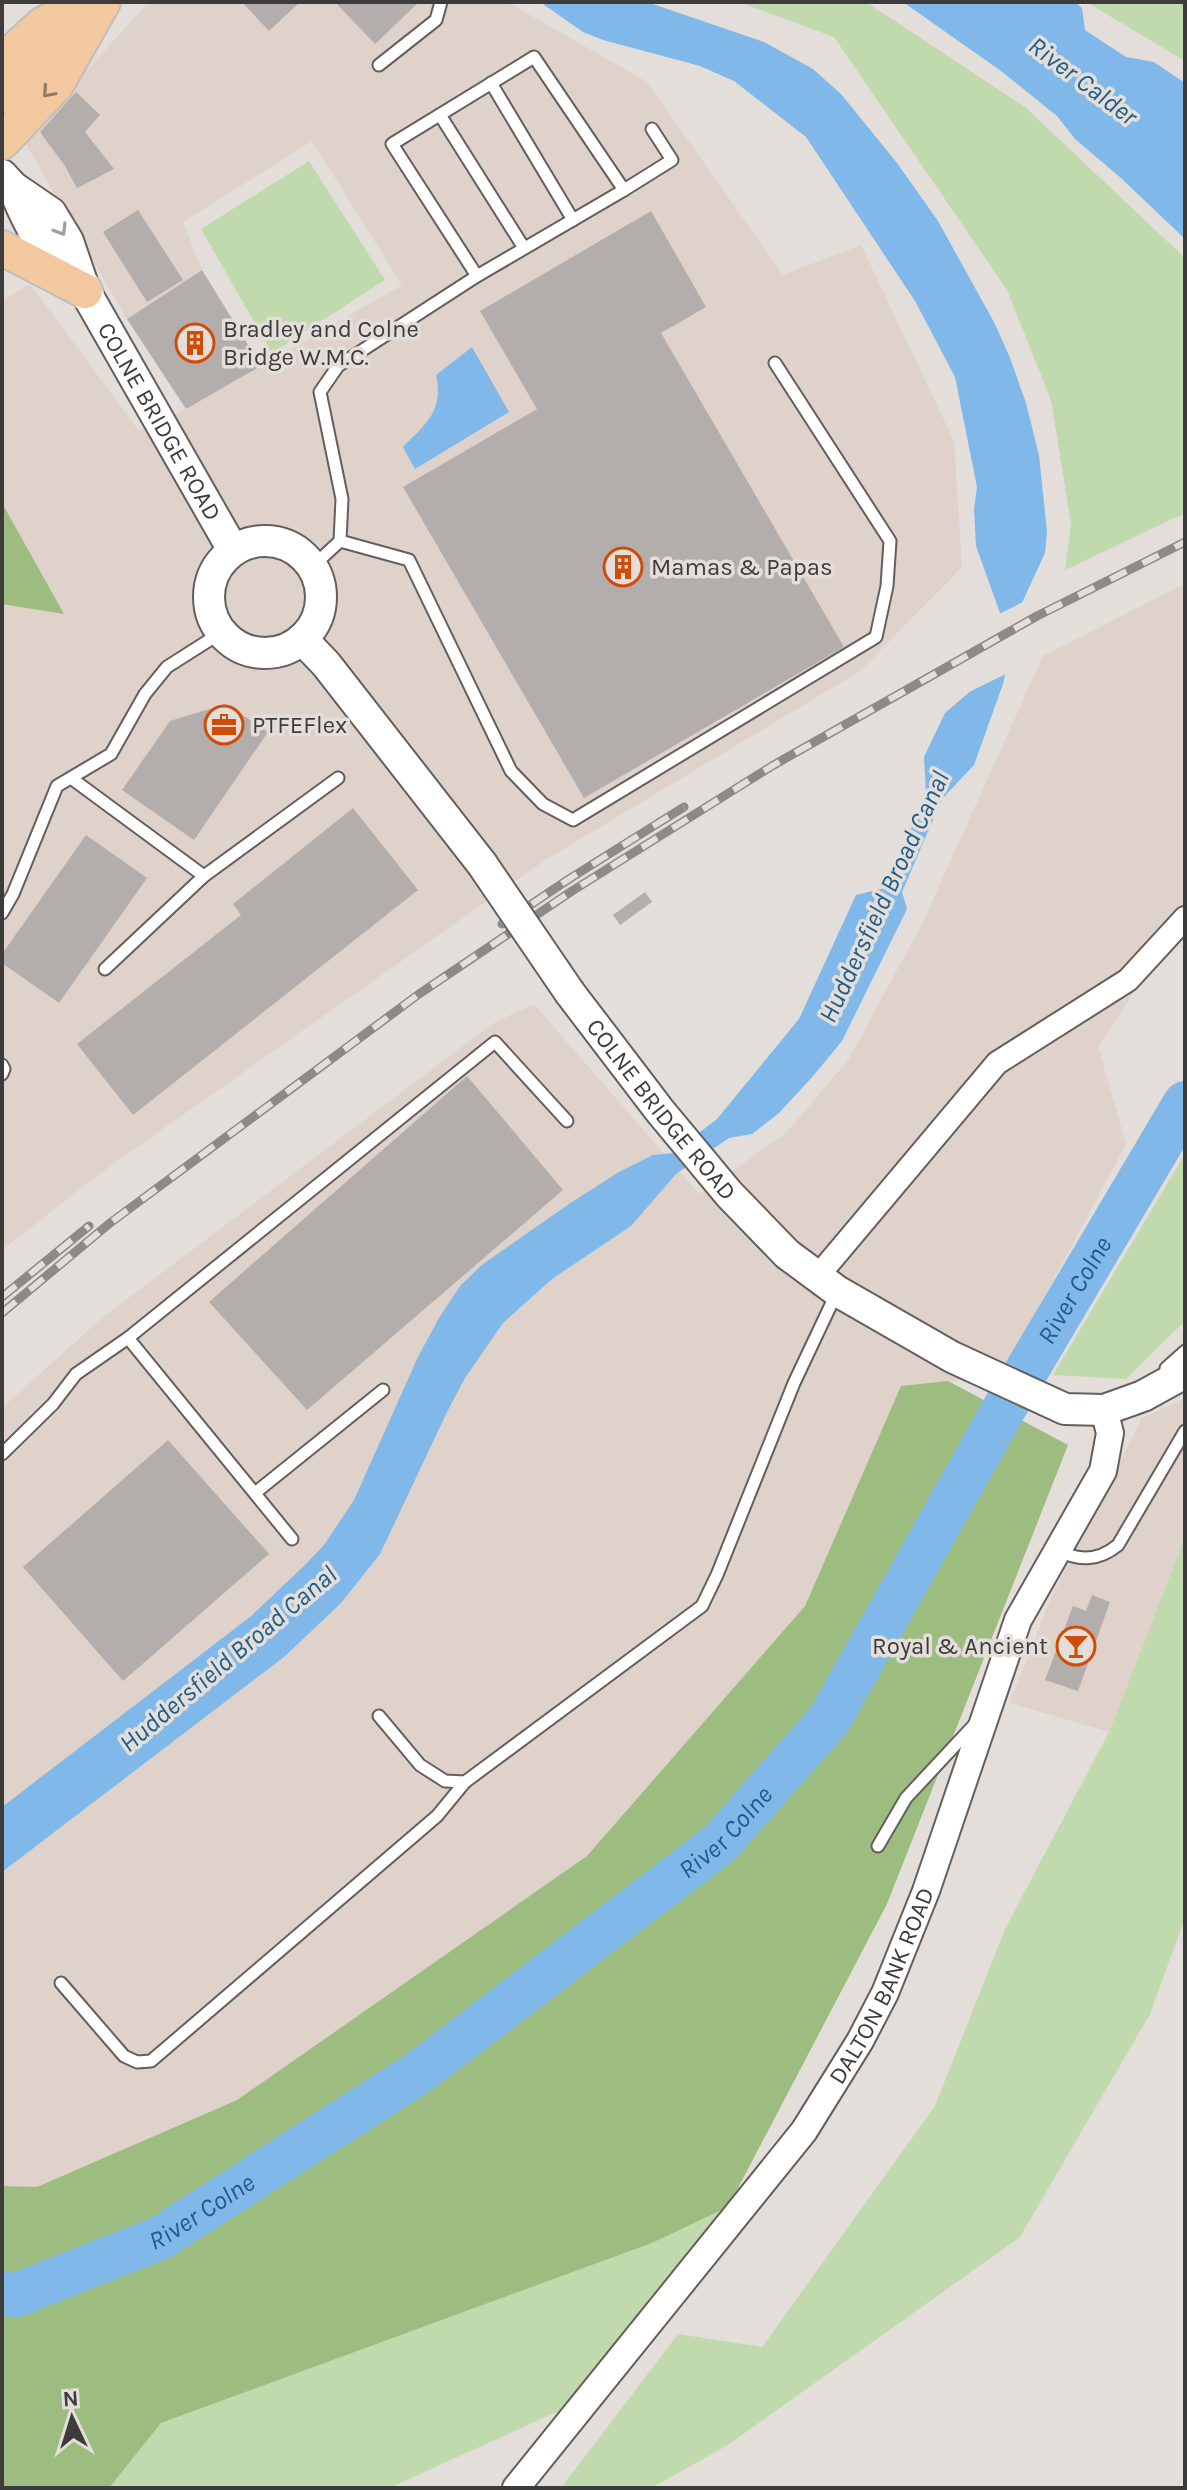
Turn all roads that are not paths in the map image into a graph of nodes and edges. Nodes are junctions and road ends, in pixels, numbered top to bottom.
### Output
1 (103, 2) edge
2 (441, 2) edge
3 (83, 18) edge
4 (14, 44) edge
5 (379, 65) dead end
6 (491, 83) junction
7 (2, 96) edge
8 (440, 115) junction
9 (652, 129) dead end
10 (2, 142) edge
11 (7, 181) edge
12 (624, 190) junction
13 (573, 220) junction
14 (2, 248) edge
15 (524, 248) junction
16 (477, 276) junction
17 (85, 291) junction
18 (775, 363) dead end
19 (340, 541) junction
20 (233, 550) junction
21 (313, 566) junction
22 (222, 632) junction
23 (302, 639) junction
24 (71, 778) junction
25 (338, 778) dead end
26 (204, 876) junction
27 (2, 913) edge
28 (1185, 918) edge
29 (105, 969) dead end
30 (2, 1065) edge
31 (2, 1074) edge
32 (567, 1121) dead end
33 (827, 1284) junction
34 (128, 1338) junction
35 (1185, 1351) edge
36 (1165, 1384) edge
37 (383, 1390) dead end
38 (1104, 1410) junction
39 (1185, 1431) edge
40 (2, 1454) edge
41 (255, 1493) junction
42 (292, 1539) dead end
43 (1058, 1550) junction
44 (985, 1712) junction
45 (379, 1716) dead end
46 (465, 1782) junction
47 (878, 1846) dead end
48 (61, 1983) dead end
49 (516, 2488) edge

1 - 3 main road
2 - 5 lane
3 - 4 main road
3 - 7 main road
3 -> 10 main road
6 - 8 lane
6 - 12 lane
6 - 13 lane
8 - 15 lane
8 - 16 lane
9 - 12 lane
11 - 17 main road, COLNE BRIDGE ROAD
12 - 13 lane
13 - 15 lane
14 - 17 main road
15 - 16 lane
16 - 19 lane
17 - 20 main road, COLNE BRIDGE ROAD
18 - 19 lane
19 - 21 lane
20 - 21 main road
20 - 22 main road
21 - 23 main road
22 - 23 main road
22 - 24 lane
23 - 33 main road, COLNE BRIDGE ROAD, bridge
24 - 26 lane
24 - 27 lane
25 - 26 lane
26 - 29 lane
28 - 33 street
30 - 31 lane
32 - 34 lane
33 - 38 main road, COLNE BRIDGE ROAD
33 - 46 lane
34 - 40 lane
34 - 41 lane
35 - 36 lane
36 - 38 main road, COLNE BRIDGE ROAD
37 - 41 lane
38 - 43 street, DALTON BANK ROAD
39 - 43 lane
41 - 42 lane
43 - 44 street, DALTON BANK ROAD
44 - 47 lane
44 - 49 street, DALTON BANK ROAD
45 - 46 lane
46 - 48 lane

